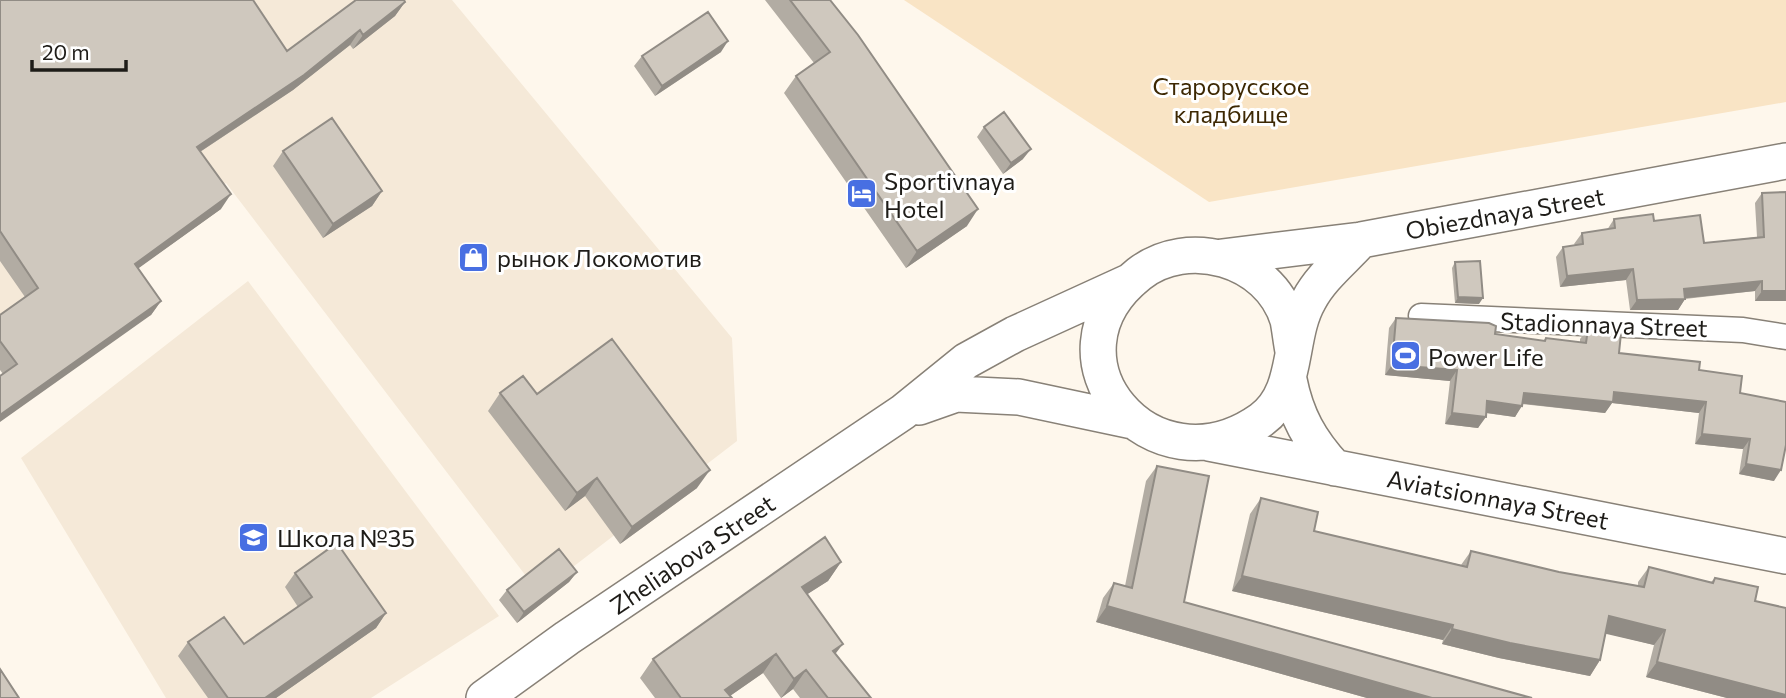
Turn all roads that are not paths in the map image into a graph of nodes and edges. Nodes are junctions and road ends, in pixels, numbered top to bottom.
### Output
1 (1786, 161) edge
2 (1362, 240) junction
3 (1222, 257) junction
4 (1131, 281) junction
5 (1421, 316) edge
6 (1786, 337) edge
7 (1291, 365) junction
8 (903, 412) junction
9 (1132, 421) junction
10 (1209, 443) junction
11 (1335, 468) junction
12 (1786, 556) edge
13 (484, 698) edge

1 - 2 main road, Obiezdnaya Street
2 - 3 main road, Obiezdnaya Street
2 - 7 main road
3 - 4 main road
3 - 7 main road
4 - 8 main road
4 - 9 main road
5 - 6 street, Stadionnaya Street
7 - 10 main road
7 - 11 main road
8 - 9 main road
8 - 13 main road, Zheliabova Street
9 - 10 main road
10 - 11 main road, Aviatsionnaya Street
11 - 12 main road, Aviatsionnaya Street

